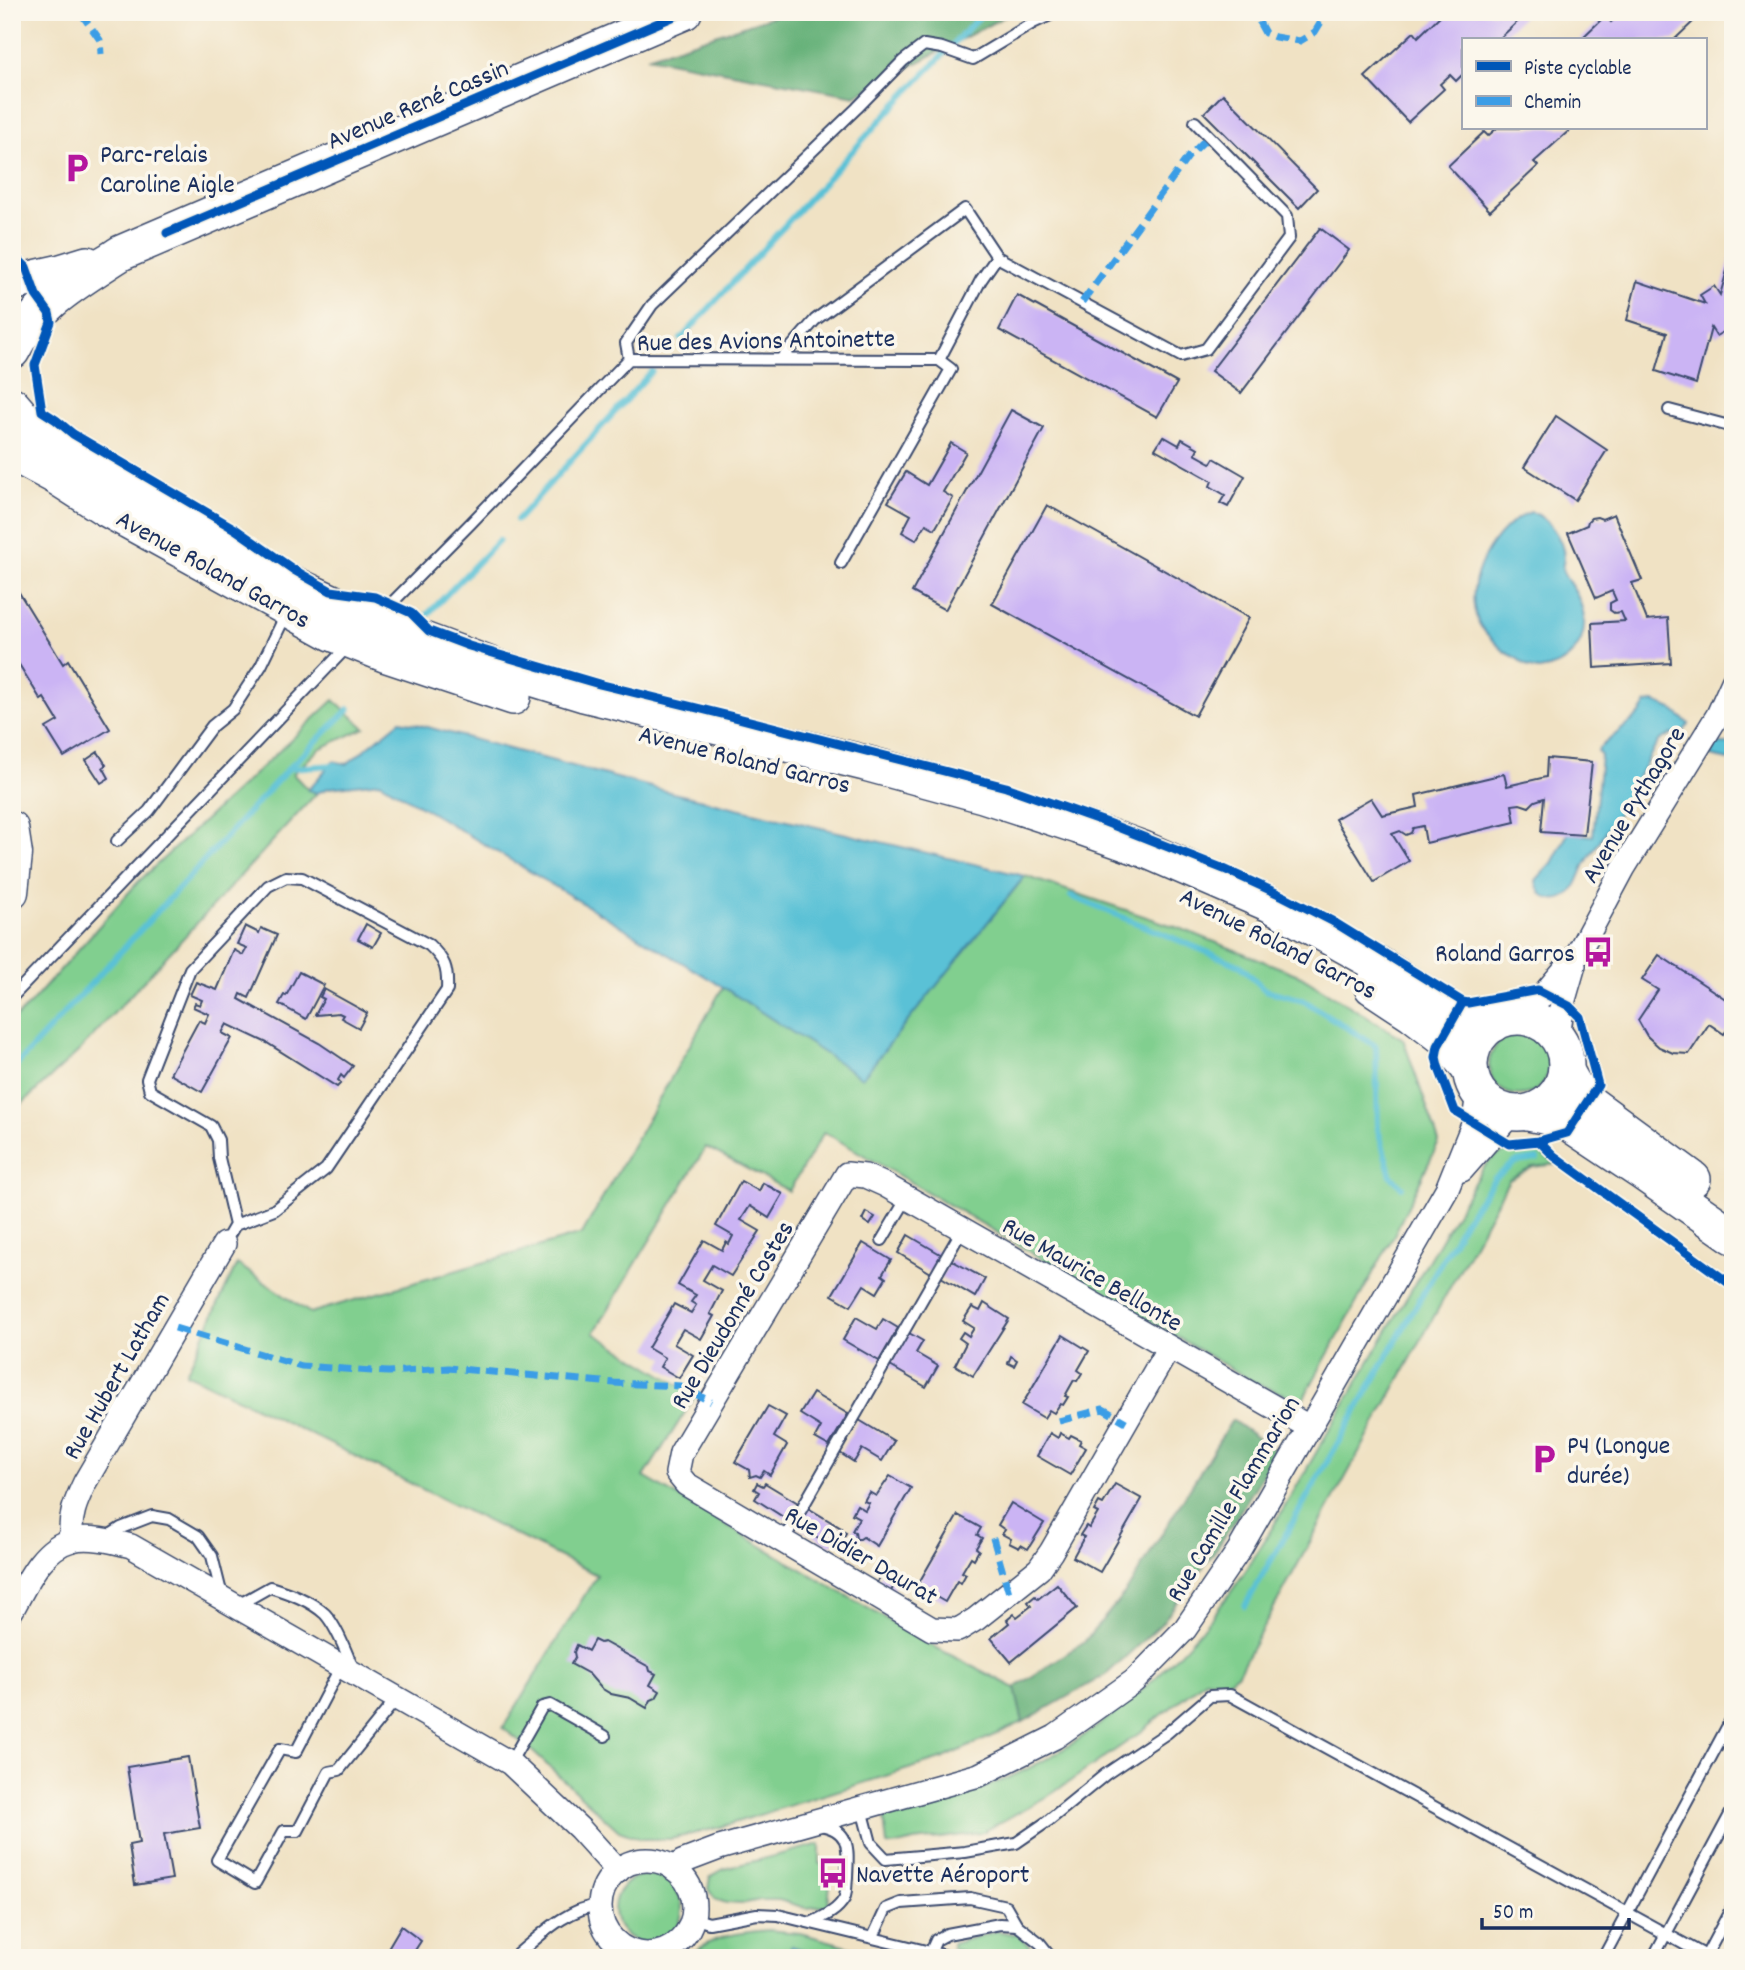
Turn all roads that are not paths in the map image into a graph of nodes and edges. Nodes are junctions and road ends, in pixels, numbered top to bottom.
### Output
1 (684, 12) edge
2 (1057, 12) edge
3 (1195, 122) dead end
4 (121, 253) junction
5 (998, 257) junction
6 (12, 283) edge
7 (12, 351) edge
8 (629, 359) junction
9 (780, 359) junction
10 (939, 359) junction
11 (12, 405) edge
12 (1669, 410) dead end
13 (1733, 427) edge
14 (12, 453) edge
15 (187, 554) junction
16 (841, 563) dead end
17 (288, 609) junction
18 (364, 632) junction
19 (482, 675) dead end
20 (495, 678) dead end
21 (1733, 682) edge
22 (584, 694) junction
23 (12, 828) edge
24 (117, 841) dead end
25 (12, 892) edge
26 (1577, 955) junction
27 (12, 997) edge
28 (1505, 1021) junction
29 (1558, 1037) junction
30 (1566, 1071) junction
31 (1474, 1081) junction
32 (1520, 1113) junction
33 (846, 1174) joint
34 (1447, 1189) junction
35 (907, 1198) junction
36 (1733, 1207) edge
37 (962, 1230) junction
38 (229, 1234) junction
39 (1733, 1236) edge
40 (882, 1240) dead end
41 (1168, 1349) junction
42 (1309, 1427) junction
43 (686, 1484) joint
44 (104, 1539) junction
45 (72, 1540) junction
46 (783, 1541) junction
47 (229, 1602) junction
48 (12, 1610) edge
49 (348, 1670) junction
50 (397, 1698) junction
51 (1733, 1716) edge
52 (605, 1736) dead end
53 (510, 1763) junction
54 (862, 1809) junction
55 (1733, 1809) edge
56 (811, 1824) junction
57 (674, 1869) junction
58 (618, 1871) junction
59 (600, 1905) junction
60 (1733, 1905) edge
61 (1628, 1912) junction
62 (693, 1918) junction
63 (813, 1922) junction
64 (1017, 1925) junction
65 (1666, 1933) junction
66 (873, 1937) junction
67 (931, 1951) junction
68 (656, 1956) edge
69 (1705, 1957) edge
70 (513, 1958) edge
71 (955, 1958) edge
72 (1052, 1958) edge
73 (1603, 1958) edge
74 (1653, 1958) edge

1 - 4 main road, Avenue René Cassin
2 - 8 lane
3 - 5 lane
4 - 6 main road
4 - 7 main road, Avenue René Cassin
5 - 9 lane
5 - 10 lane
8 - 9 lane, Rue des Avions Antoinette
8 - 18 lane, Rue des Avions Antoinette
9 - 10 lane, Rue des Avions Antoinette
10 - 16 lane
11 - 18 main road, Avenue Roland Garros
12 - 13 lane
14 - 15 main road, Avenue Roland Garros
15 - 17 main road, Avenue Roland Garros
15 - 18 street
17 - 18 main road, Avenue Roland Garros
17 - 24 lane
18 - 19 lane
18 - 22 main road, Avenue Roland Garros
18 - 27 lane, Rue des Avions Antoinette
18 - 31 main road, Avenue Roland Garros
20 - 22 lane
21 - 26 street, Avenue Pythagore
22 - 28 main road, Avenue Roland Garros
23 - 25 street
26 - 28 street, Avenue Pythagore
26 - 29 street, Avenue Pythagore
28 - 29 main road
28 - 31 main road
29 - 30 main road
30 - 32 main road
30 - 36 main road
31 - 32 main road
31 - 34 street, Rue Camille Flammarion
32 - 34 street, Rue Camille Flammarion
32 - 39 main road
33 - 35 street, Rue Maurice Bellonte
33 - 43 street, Rue Dieudonné Costes
34 - 42 street, Rue Camille Flammarion
35 - 37 street, Rue Maurice Bellonte
35 - 40 lane
37 - 41 street, Rue Maurice Bellonte
37 - 46 lane
38 - 38 lane
38 - 45 street, Rue Hubert Latham
41 - 42 street, Rue Maurice Bellonte
41 - 46 street, Rue Didier Daurat
42 - 54 street, Rue Camille Flammarion
43 - 46 street, Rue Didier Daurat
44 - 45 street
44 - 47 street
44 - 47 lane
45 - 48 street
47 - 49 street
47 - 49 lane
49 - 50 street
49 - 50 lane
50 - 53 street
51 - 61 lane
52 - 53 lane
53 - 58 street
54 - 56 street, Rue Camille Flammarion
54 - 61 lane
55 - 65 lane
56 - 57 street, Rue Camille Flammarion
56 - 63 lane
57 - 58 street
57 - 62 street
58 - 59 street
59 - 68 street
59 - 70 lane
60 - 69 lane
61 - 65 lane
61 - 73 lane
62 - 63 lane
62 - 68 street
63 - 66 lane
64 - 66 lane
64 - 67 lane
64 - 72 lane
65 - 69 lane
65 - 74 lane
66 - 67 lane
67 - 71 lane

